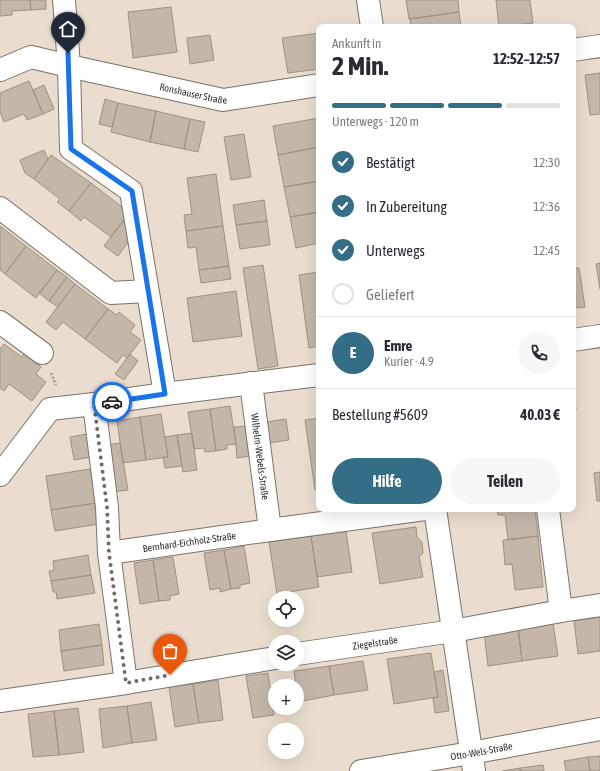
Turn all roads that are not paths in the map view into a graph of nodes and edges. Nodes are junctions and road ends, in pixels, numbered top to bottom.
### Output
1 (64, 0) edge
2 (368, 0) edge
3 (372, 24) edge
4 (600, 46) edge
5 (576, 50) edge
6 (69, 66) junction
7 (0, 70) edge
8 (316, 85) edge
9 (0, 208) edge
10 (147, 291) junction
11 (0, 322) edge
12 (600, 336) edge
13 (576, 340) edge
14 (42, 353) road end
15 (316, 375) edge
16 (251, 383) junction
17 (165, 394) junction
18 (94, 404) junction
19 (0, 475) edge
20 (403, 512) edge
21 (435, 512) edge
22 (548, 512) edge
23 (270, 530) junction
24 (109, 553) junction
25 (600, 605) edge
26 (561, 611) junction
27 (453, 631) junction
28 (304, 653) edge
29 (268, 659) edge
30 (126, 683) junction
31 (0, 701) edge
32 (600, 729) edge
33 (473, 762) edge
34 (361, 771) edge

1 - 6 street
2 - 3 street
4 - 5 street
6 - 7 street, Ronshauser Straße
6 - 8 street, Ronshauser Straße
6 - 10 street
9 - 10 street
10 - 17 street
11 - 14 street
12 - 13 street
15 - 16 street
16 - 17 street
16 - 23 street, Wilhelm-Webels-Straße
17 - 18 street
18 - 19 street
18 - 24 street
20 - 23 street
21 - 27 street
22 - 26 street
23 - 24 street, Bernhard-Eichholz-Straße
24 - 30 street
25 - 26 street, Ziegelstraße
26 - 27 street, Ziegelstraße
27 - 28 street, Ziegelstraße
27 - 33 street
29 - 30 street
30 - 31 street
32 - 33 street, Otto-Wels-Straße
33 - 34 street, Otto-Wels-Straße

